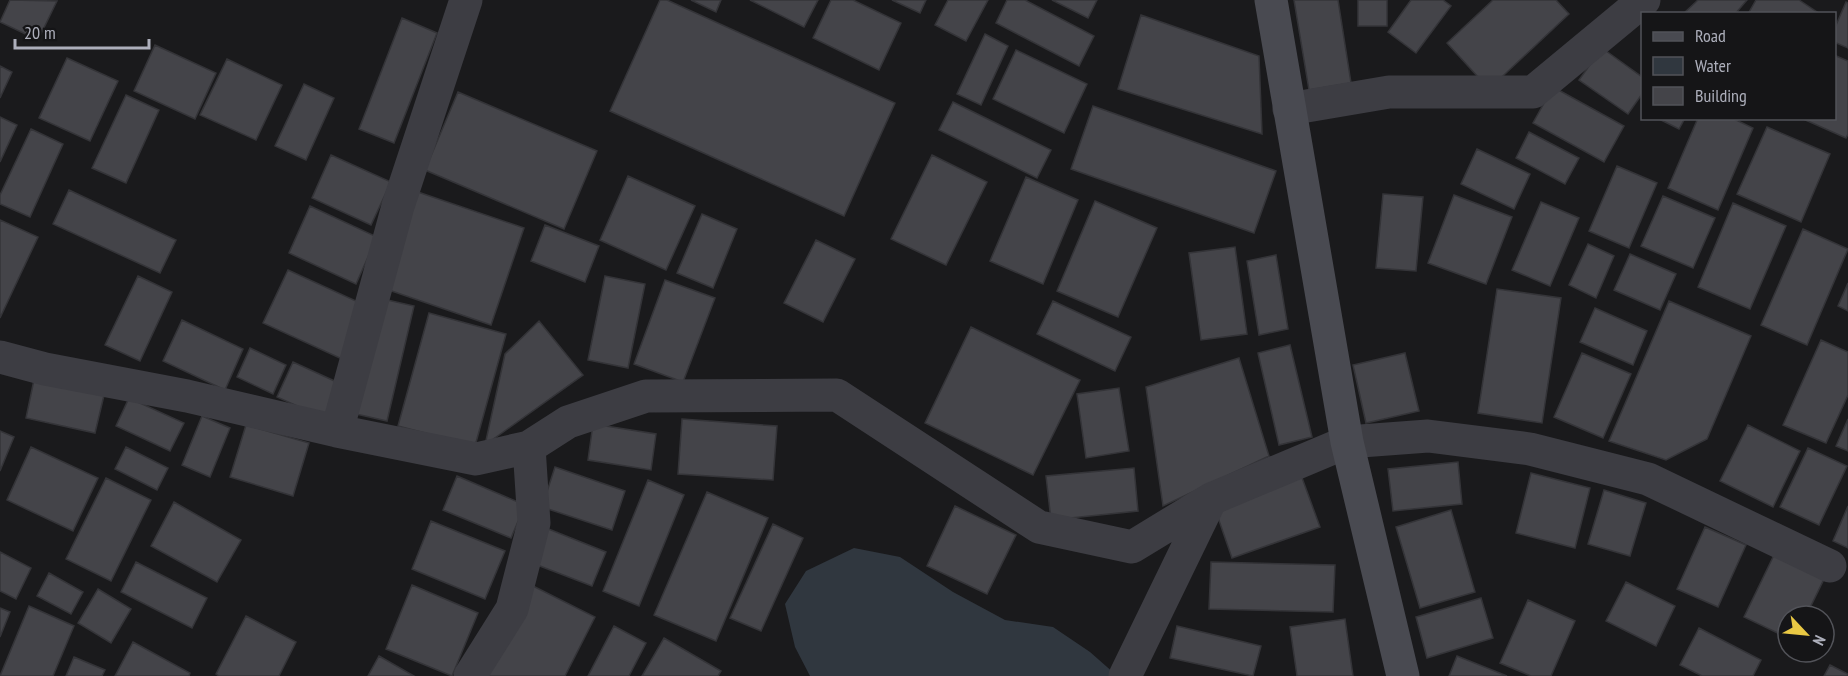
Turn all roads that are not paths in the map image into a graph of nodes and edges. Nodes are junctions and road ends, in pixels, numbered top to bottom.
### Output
1 (466, 0) edge
2 (1271, 0) edge
3 (1644, 0) edge
4 (1289, 109) junction
5 (0, 357) edge
6 (337, 430) junction
7 (1347, 442) junction
8 (529, 447) junction
9 (1211, 499) junction
10 (1830, 566) dead end
11 (470, 676) edge
12 (1125, 676) edge
13 (1403, 676) edge

1 - 6 street
2 - 4 main road
3 - 4 street
4 - 7 main road
5 - 6 street
6 - 8 street
7 - 9 street
7 - 10 street
7 - 13 main road
8 - 9 street
8 - 11 street
9 - 12 street

